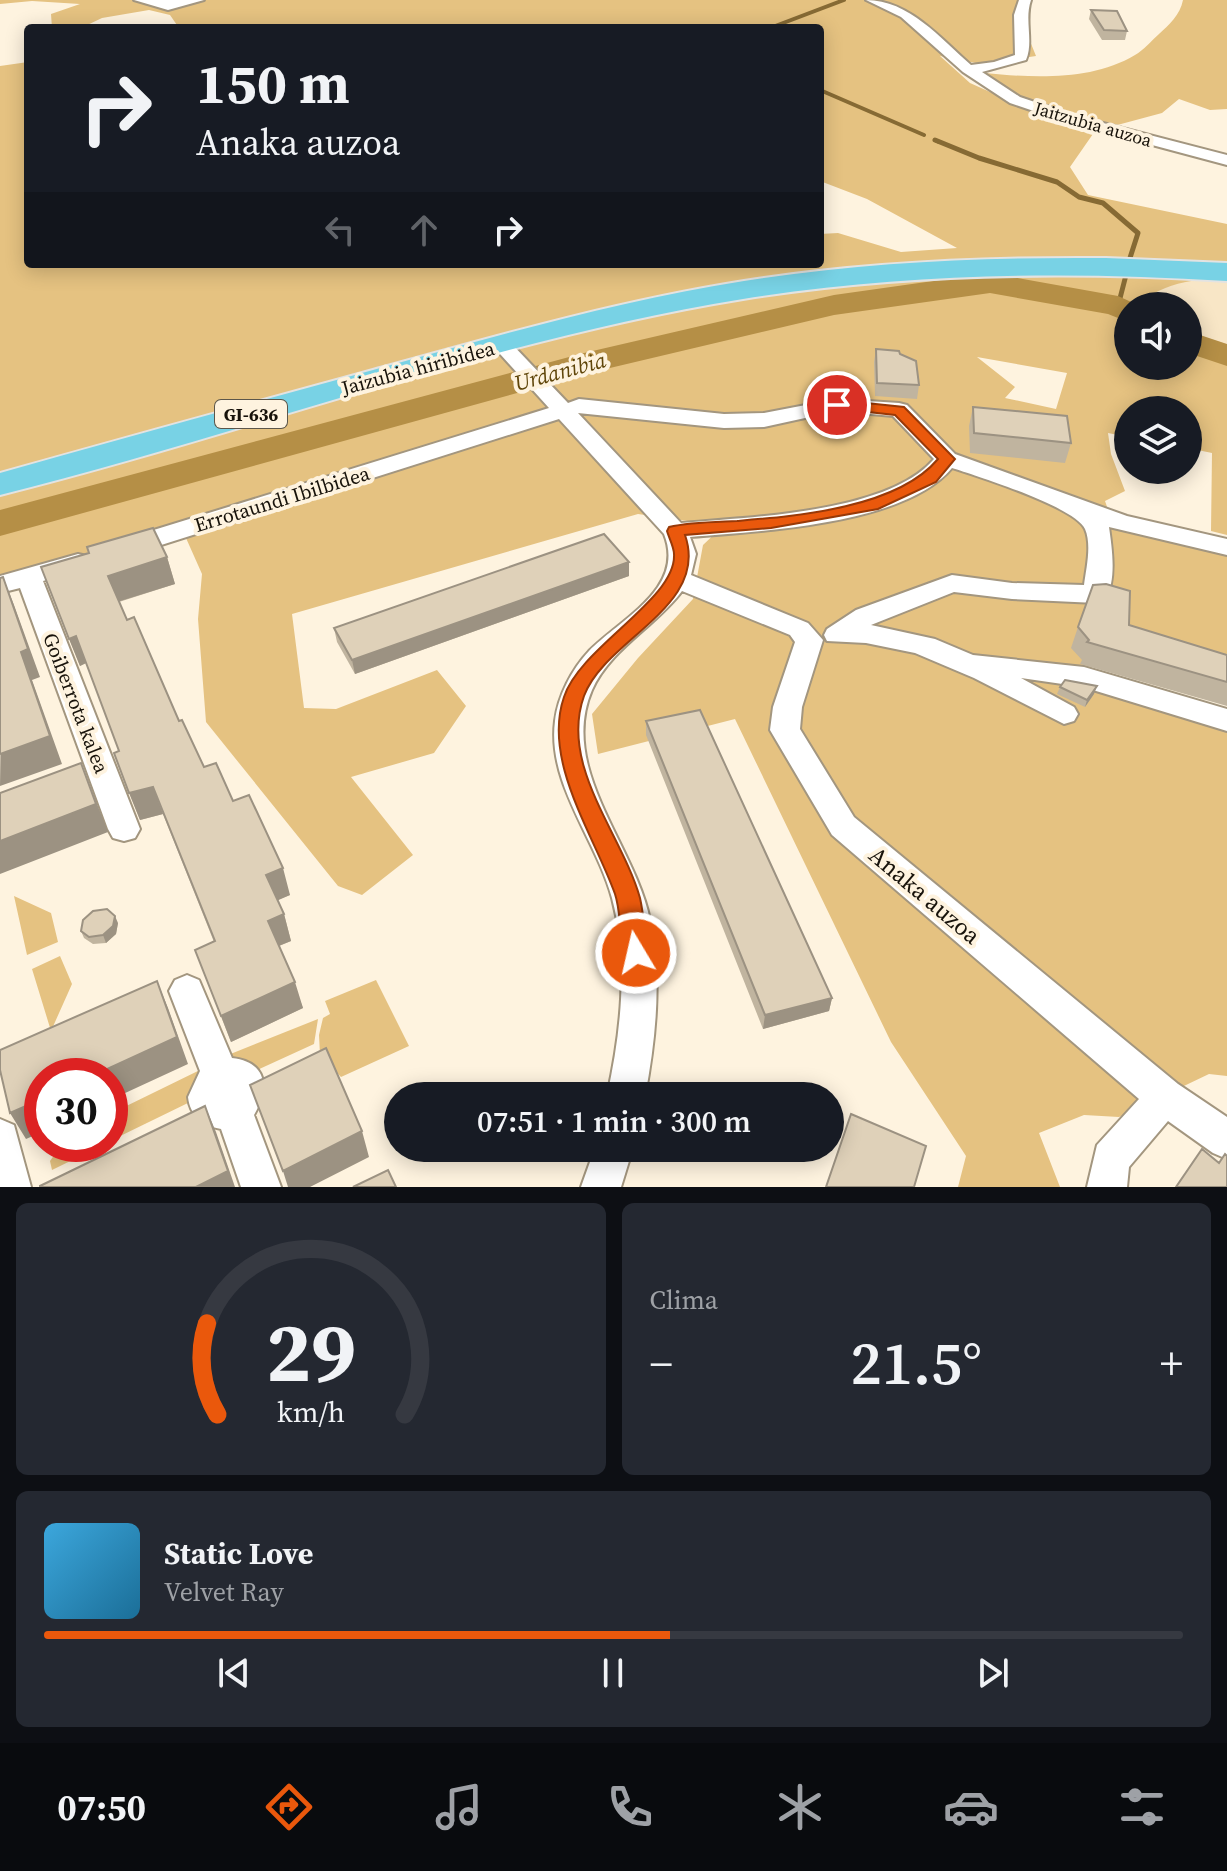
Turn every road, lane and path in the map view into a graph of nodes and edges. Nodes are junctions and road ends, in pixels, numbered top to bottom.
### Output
1 (140, 0) edge
2 (198, 0) edge
3 (872, 0) edge
4 (1025, 0) edge
5 (968, 69) junction
6 (1227, 160) edge
7 (1227, 272) edge
8 (501, 344) junction
9 (564, 410) junction
10 (947, 459) junction
11 (0, 484) edge
12 (1077, 507) junction
13 (675, 531) junction
14 (1227, 547) edge
15 (29, 577) junction
16 (676, 579) junction
17 (0, 585) edge
18 (843, 634) junction
19 (809, 640) junction
20 (963, 661) junction
21 (1064, 714) dead end
22 (1227, 720) edge
23 (124, 829) dead end
24 (187, 991) dead end
25 (628, 1082) edge
26 (1165, 1097) junction
27 (0, 1138) edge
28 (1227, 1140) edge
29 (609, 1162) edge
30 (11, 1187) edge
31 (261, 1187) edge
32 (601, 1187) edge
33 (1107, 1187) edge

1 - 2 street
3 - 5 street, Jaitzubia auzoa
4 - 5 street
5 - 6 street, Jaitzubia auzoa
7 - 8 main road, GI-636
8 - 9 street, Jaizubia hiribidea
8 - 11 main road, Jaizubia hiribidea / GI-636
9 - 10 street
9 - 13 street, Jaizubia hiribidea
9 - 15 street, Errotaundi Ibilbidea
10 - 12 street
10 - 13 street
12 - 14 street
12 - 18 street
13 - 16 street
15 - 17 street, Errotaundi Ibilbidea
15 - 23 street, Goiberrota kalea
16 - 19 street
16 - 25 street
18 - 19 street
18 - 20 street
19 - 26 street, Anaka auzoa
20 - 21 street
20 - 22 street
24 - 31 street
26 - 28 street, Anaka auzoa
26 - 33 street
27 - 30 street
29 - 32 street

